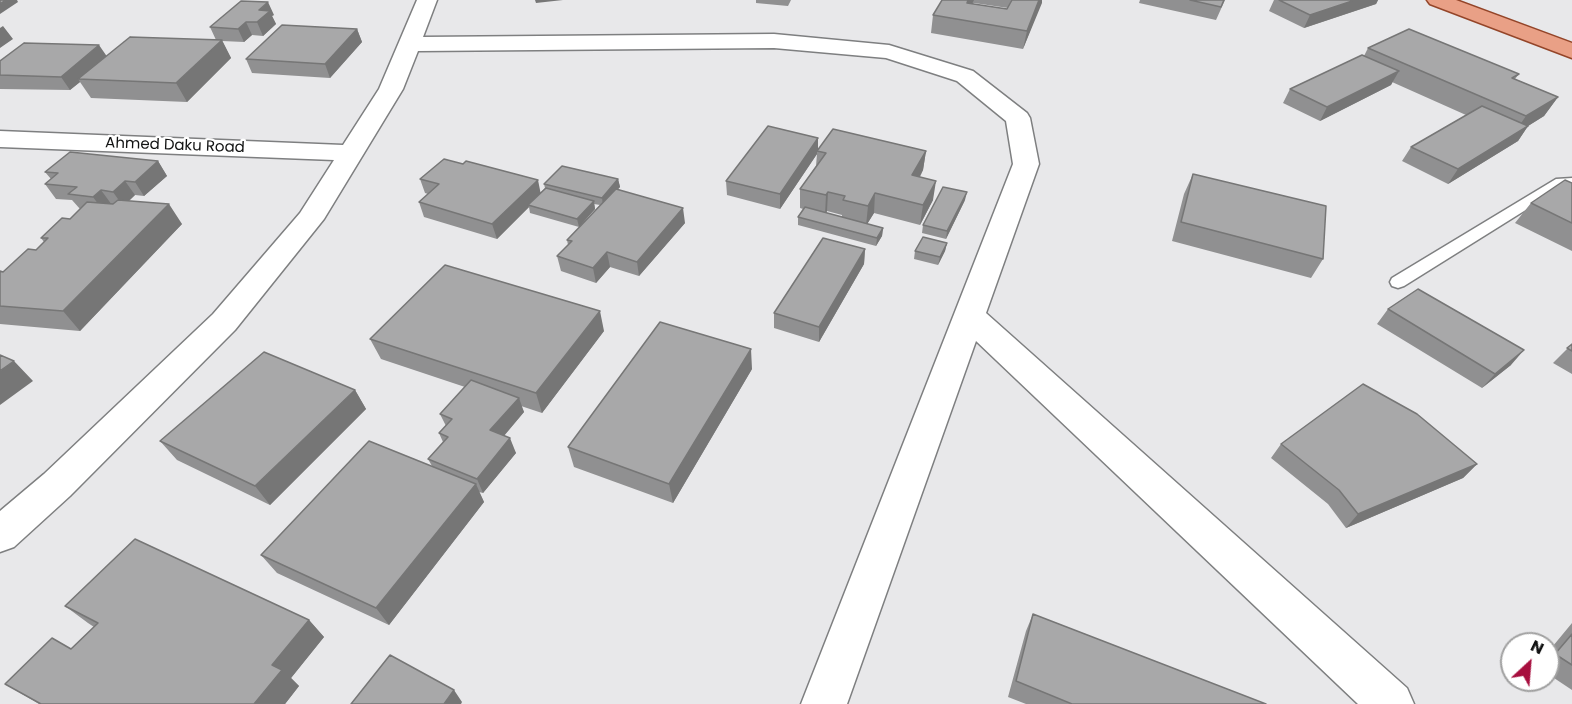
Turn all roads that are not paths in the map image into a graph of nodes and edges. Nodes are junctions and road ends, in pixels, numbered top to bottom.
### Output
1 (427, 0) edge
2 (1437, 0) edge
3 (1478, 0) edge
4 (1572, 35) edge
5 (410, 44) junction
6 (1572, 51) edge
7 (0, 139) edge
8 (350, 153) junction
9 (1572, 182) edge
10 (1398, 282) dead end
11 (970, 315) junction
12 (0, 535) edge
13 (824, 704) edge
14 (1391, 704) edge

1 - 5 street
2 - 6 main road
3 - 4 main road
5 - 8 street
5 - 11 street
7 - 8 street, Ahmed Daku Road
8 - 12 street
9 - 10 lane
11 - 13 street
11 - 14 street

